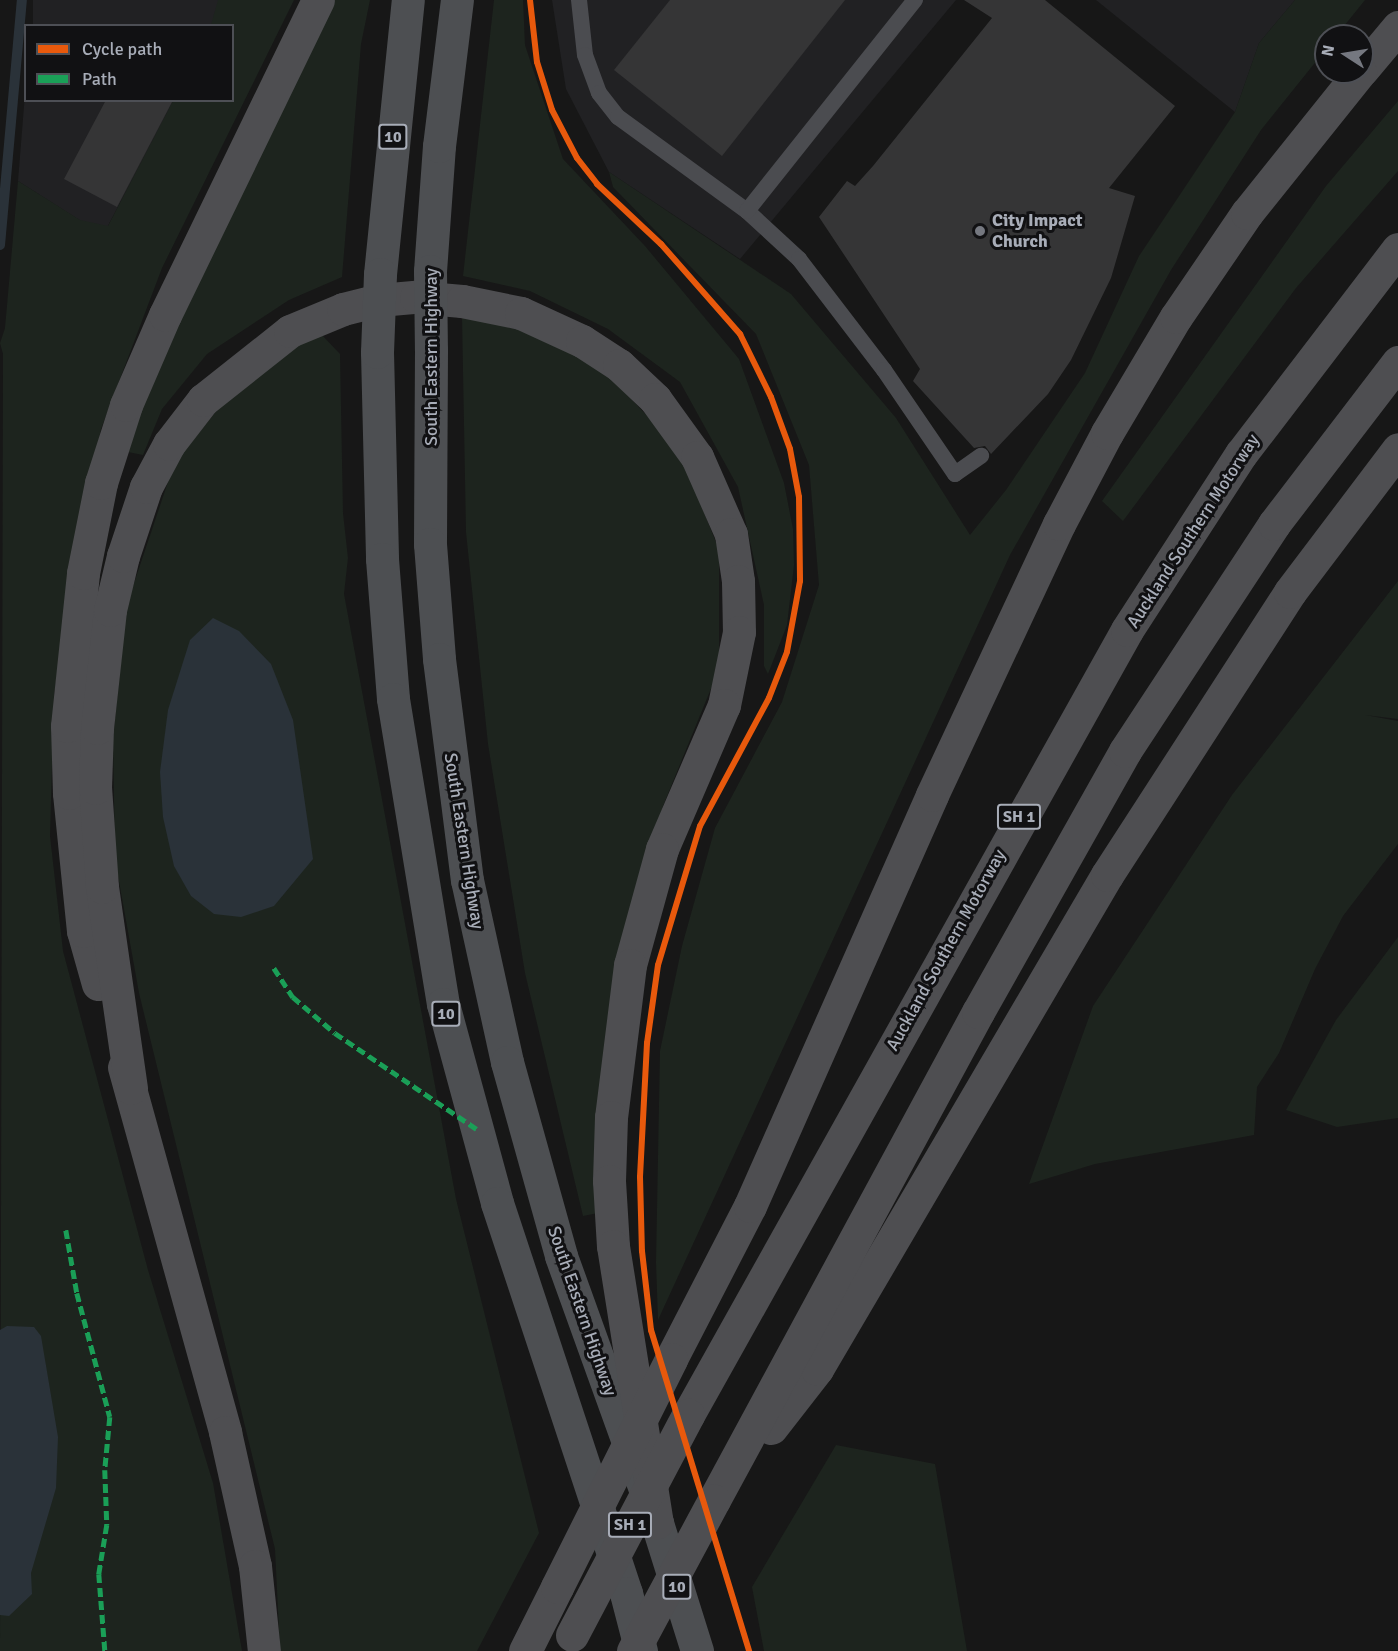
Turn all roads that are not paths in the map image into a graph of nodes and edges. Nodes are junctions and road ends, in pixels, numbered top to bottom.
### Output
1 (318, 0) edge
2 (408, 0) edge
3 (457, 0) edge
4 (579, 0) edge
5 (915, 0) edge
6 (1398, 27) edge
7 (1374, 56) edge
8 (1351, 84) edge
9 (747, 212) junction
10 (1398, 249) edge
11 (1398, 362) edge
12 (1398, 450) edge
13 (981, 456) dead end
14 (131, 1088) junction
15 (714, 1500) junction
16 (657, 1523) junction
17 (567, 1643) edge
18 (264, 1651) edge
19 (525, 1651) edge
20 (633, 1651) edge
21 (641, 1651) edge
22 (697, 1651) edge

1 - 14 highway
2 - 21 main road, 10, bridge
3 - 16 main road, South Eastern Highway / 10, bridge
4 - 9 lane
5 - 9 lane
6 - 7 highway
8 - 19 highway, bridge
9 - 13 lane
10 - 17 highway, Auckland Southern Motorway / SH 1, bridge
11 - 15 highway
12 - 15 highway
14 - 16 highway
14 - 18 highway
15 - 20 highway, bridge
16 - 22 main road, South Eastern Highway / 10

